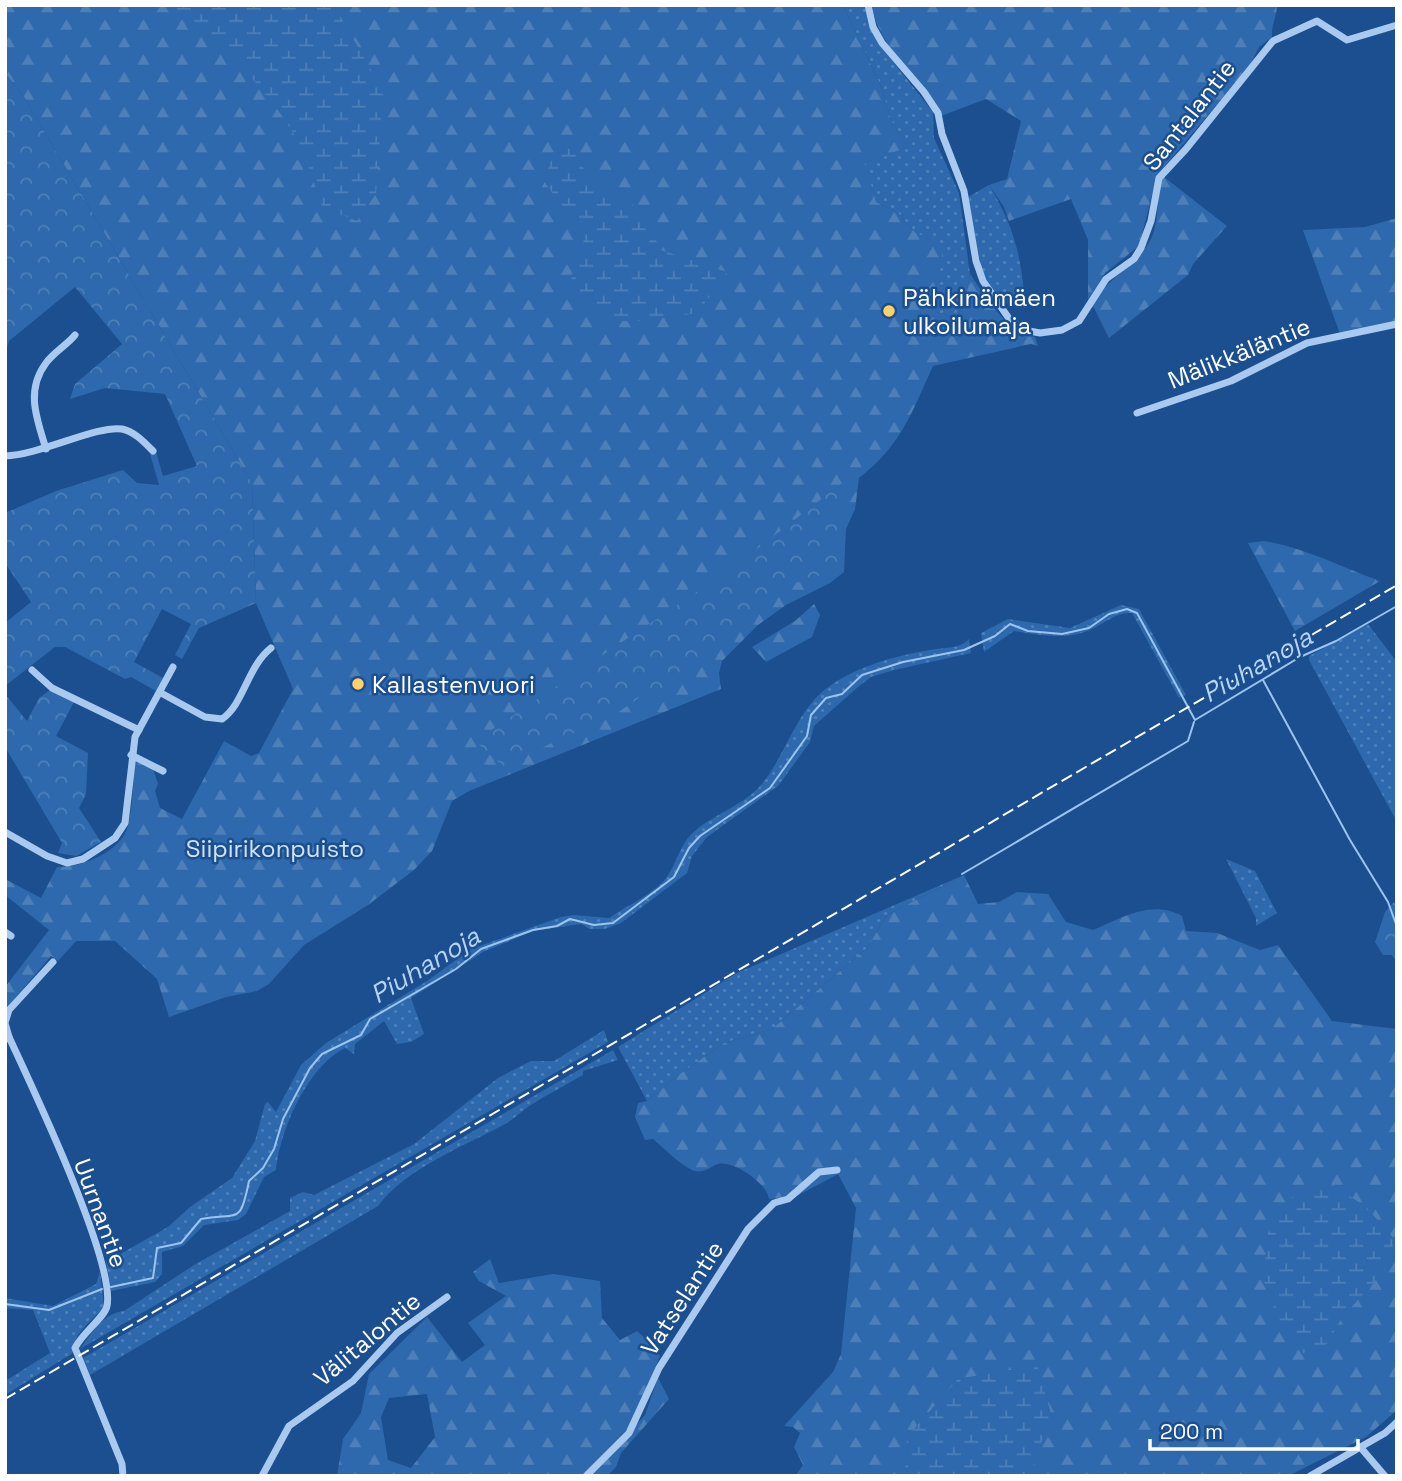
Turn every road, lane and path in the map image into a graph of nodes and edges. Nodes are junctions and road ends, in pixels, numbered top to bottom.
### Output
1 (868, 5) edge
2 (1397, 26) edge
3 (1397, 324) edge
4 (75, 335) dead end
5 (1137, 413) dead end
6 (46, 449) junction
7 (153, 451) dead end
8 (5, 456) edge
9 (271, 648) dead end
10 (173, 667) dead end
11 (32, 670) dead end
12 (161, 693) junction
13 (139, 730) junction
14 (131, 755) junction
15 (163, 771) dead end
16 (5, 832) edge
17 (53, 962) dead end
18 (7, 1038) edge
19 (837, 1170) dead end
20 (447, 1297) dead end
21 (1397, 1422) edge
22 (1361, 1448) junction
23 (123, 1476) edge
24 (262, 1476) edge
25 (586, 1476) edge
26 (1310, 1476) edge
27 (1385, 1476) edge

1 - 2 street, Santalantie
3 - 5 street, Mälikkäläntie
4 - 6 street
6 - 7 street
6 - 8 street
9 - 12 street
10 - 12 street
11 - 13 street
12 - 13 street
13 - 14 street
14 - 15 street
14 - 16 street
17 - 18 street
18 - 23 street, Uurnantie
19 - 25 street, Vatselantie
20 - 24 street, Välitalontie
21 - 22 street
22 - 26 street
22 - 27 street

